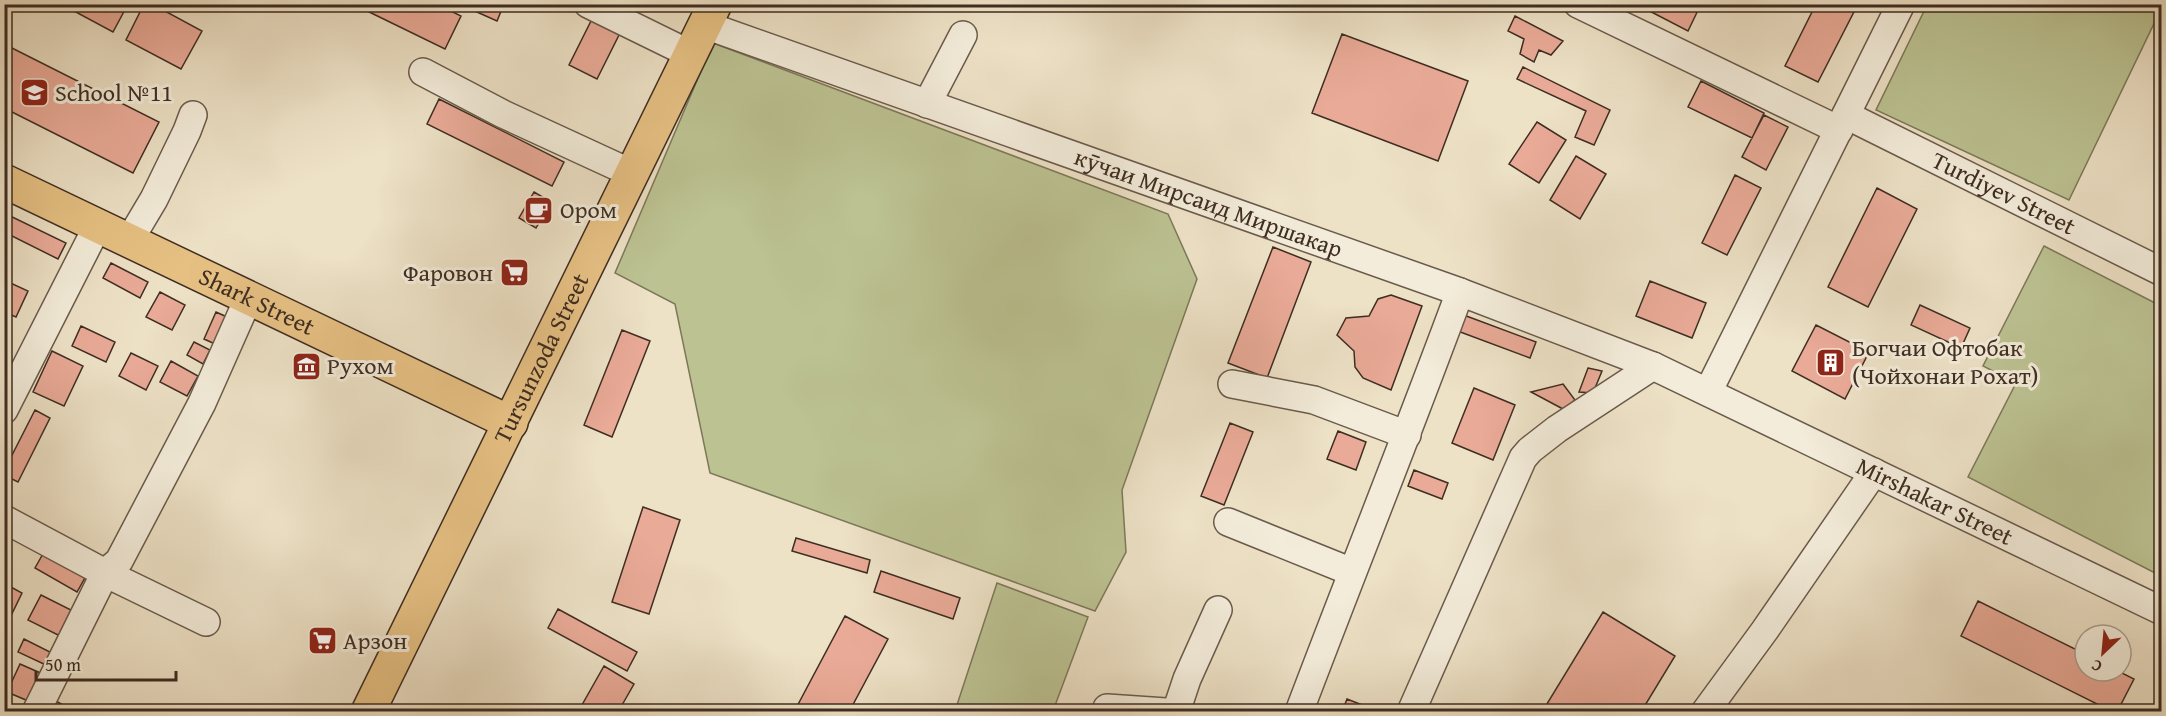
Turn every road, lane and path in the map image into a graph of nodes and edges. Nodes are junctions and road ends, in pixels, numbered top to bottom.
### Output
1 (588, 4) edge
2 (1578, 4) edge
3 (1901, 4) edge
4 (710, 15) edge
5 (963, 36) dead end
6 (690, 54) junction
7 (423, 72) dead end
8 (927, 104) junction
9 (193, 115) dead end
10 (1842, 122) junction
11 (631, 173) junction
12 (4, 181) edge
13 (98, 225) junction
14 (129, 241) junction
15 (2162, 272) edge
16 (1460, 292) junction
17 (249, 297) junction
18 (1653, 366) junction
19 (1232, 384) dead end
20 (1708, 392) junction
21 (4, 410) edge
22 (511, 423) junction
23 (1407, 435) junction
24 (1874, 472) junction
25 (4, 519) edge
26 (1228, 522) dead end
27 (1352, 572) junction
28 (105, 573) junction
29 (1218, 610) dead end
30 (2162, 611) edge
31 (206, 622) dead end
32 (1107, 708) dead end
33 (373, 710) edge
34 (36, 711) edge
35 (1166, 711) edge
36 (1176, 711) edge
37 (1299, 711) edge
38 (1411, 711) edge
39 (1704, 711) edge

1 - 6 street
2 - 10 street, Turdiyev Street
3 - 10 street
4 - 6 main road, Tursunzoda Street
4 - 8 street, кӯчаи Мирсаид Миршакар
5 - 8 street
6 - 11 main road, Tursunzoda Street
7 - 11 street
8 - 16 street, кӯчаи Мирсаид Миршакар
9 - 14 street
10 - 15 street, Turdiyev Street
10 - 20 street
11 - 22 main road, Tursunzoda Street
12 - 13 main road, Shark Street
13 - 14 main road, Shark Street
13 - 21 street
14 - 17 main road, Shark Street
16 - 18 street, кӯчаи Мирсаид Миршакар
16 - 23 street
17 - 22 main road, Shark Street
17 - 28 street
18 - 20 street, кӯчаи Мирсаид Миршакар
18 - 38 street
19 - 23 street
20 - 24 street, Mirshakar Street
22 - 33 main road, Tursunzoda Street
23 - 27 street
24 - 30 street, Mirshakar Street
24 - 39 street
25 - 28 street
26 - 27 street
27 - 37 street
28 - 31 street
28 - 34 street
29 - 36 street
32 - 35 street

